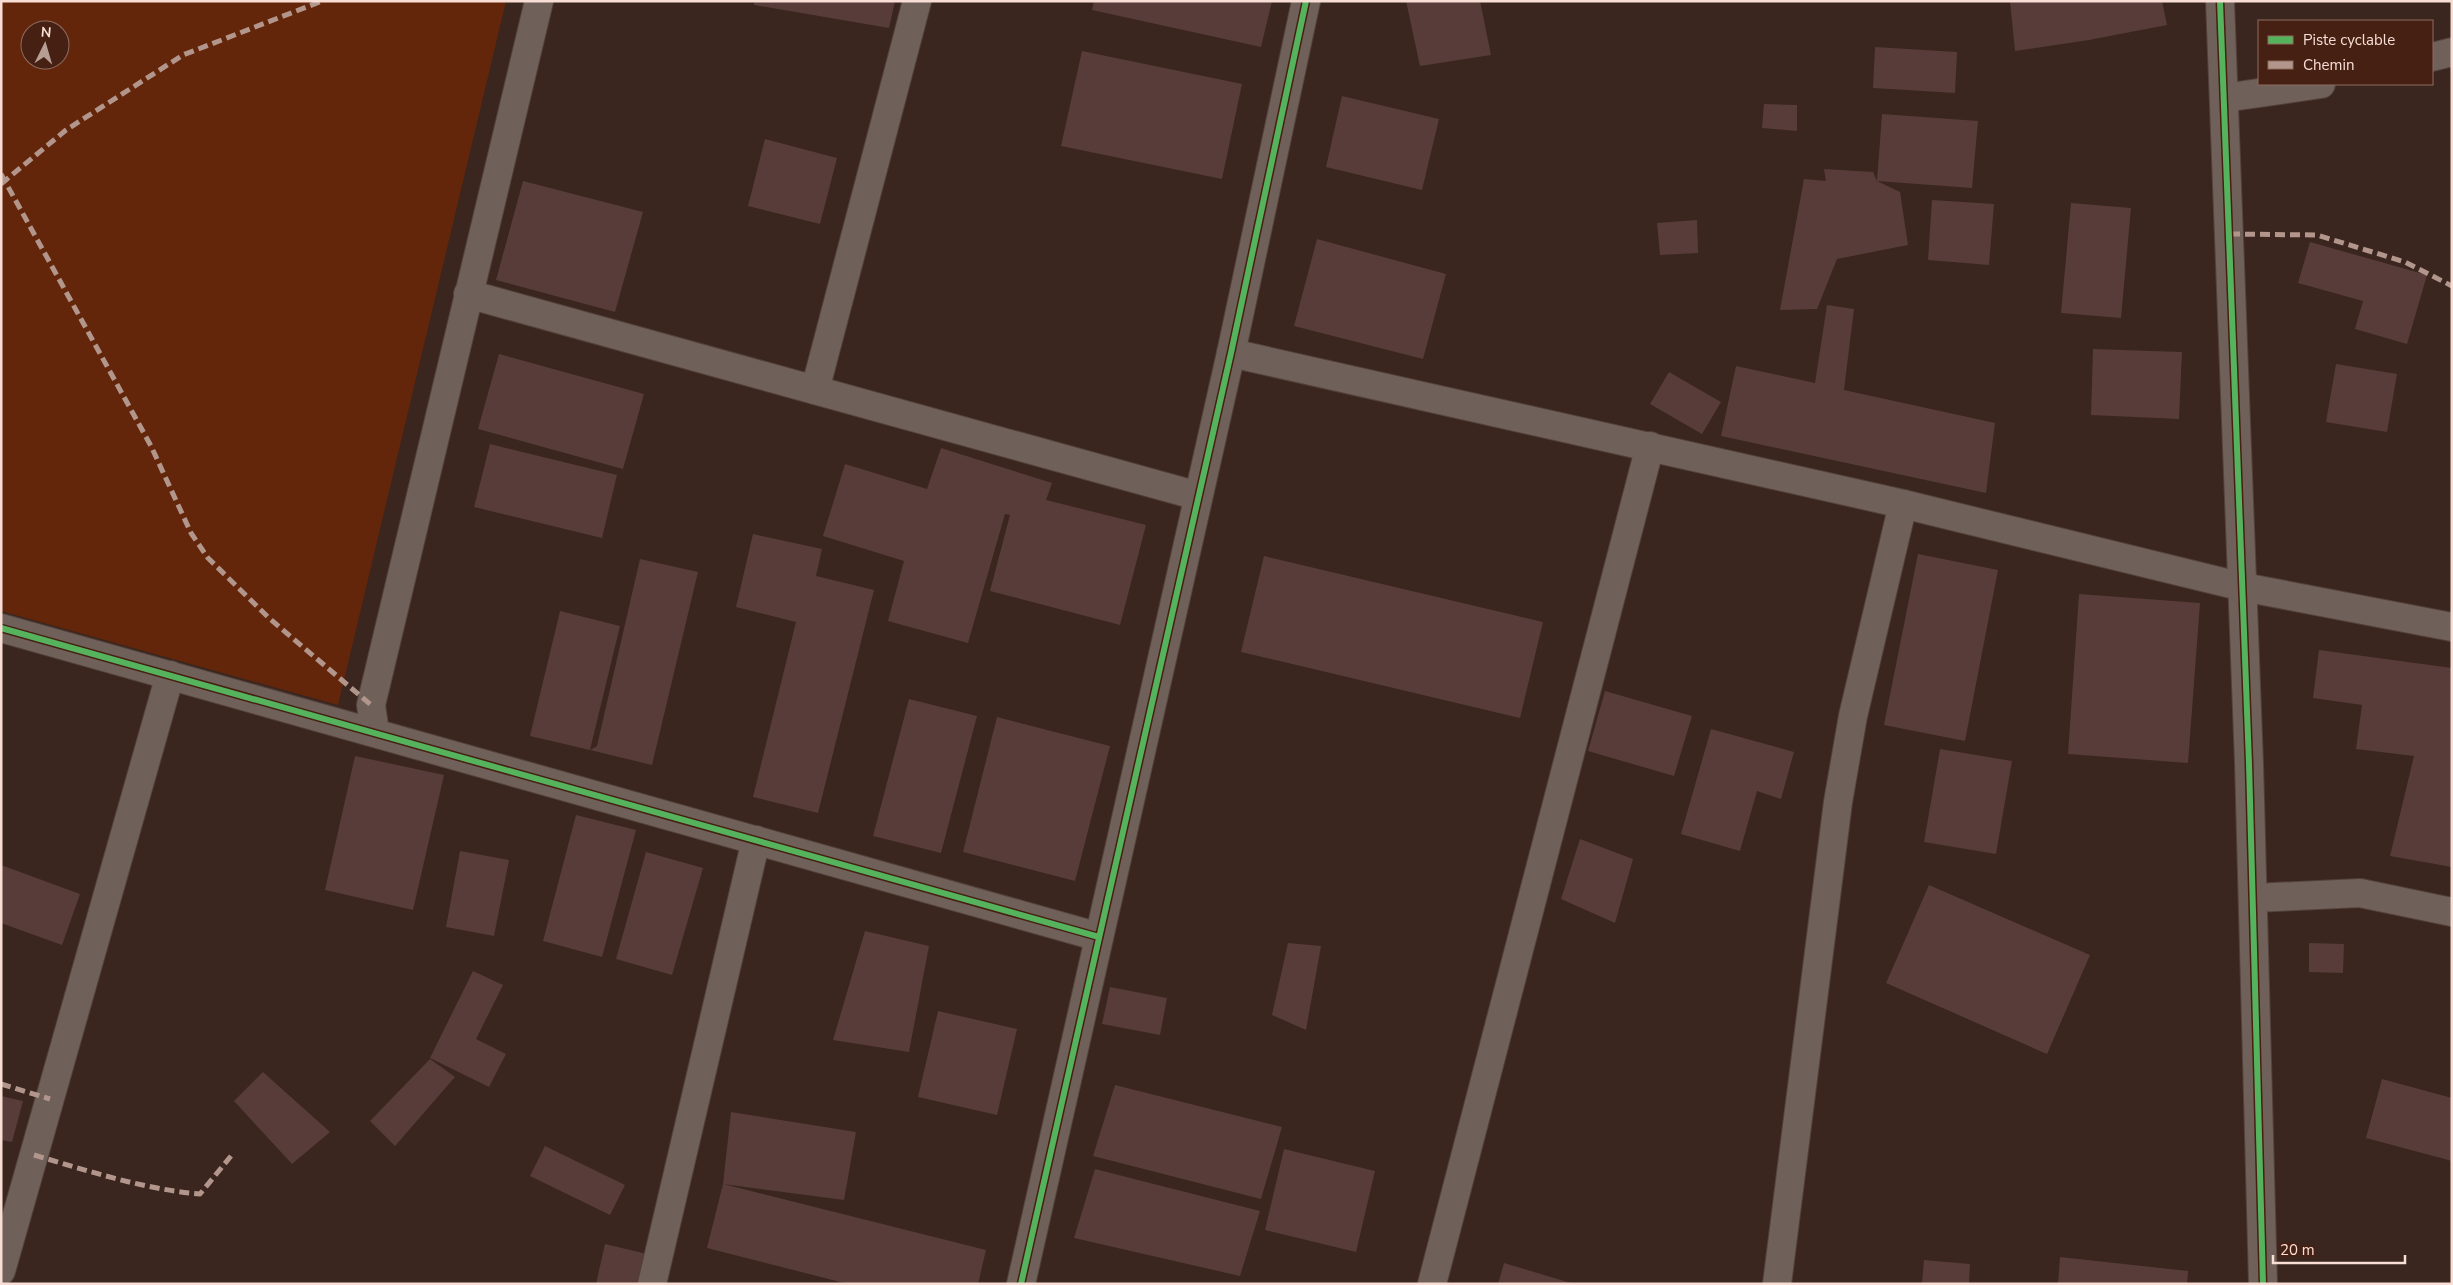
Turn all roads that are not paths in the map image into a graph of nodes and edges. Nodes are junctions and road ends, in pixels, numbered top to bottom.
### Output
1 (538, 1) edge
2 (918, 1) edge
3 (1306, 1) edge
4 (2220, 1) edge
5 (2452, 52) edge
6 (2433, 57) edge
7 (2314, 85) edge
8 (2224, 98) junction
9 (468, 294) junction
10 (1231, 353) junction
11 (815, 390) junction
12 (1650, 446) junction
13 (1198, 496) junction
14 (1903, 504) junction
15 (2243, 588) junction
16 (2452, 627) edge
17 (1, 628) edge
18 (170, 675) junction
19 (375, 733) junction
20 (756, 840) junction
21 (2253, 898) junction
22 (2452, 912) edge
23 (1099, 937) junction
24 (1, 1270) edge
25 (652, 1284) edge
26 (1021, 1284) edge
27 (1432, 1284) edge
28 (1777, 1284) edge
29 (2263, 1284) edge

1 - 9 street
2 - 11 street
3 - 10 street
4 - 8 street
5 - 6 street
7 - 8 street
8 - 15 street
9 - 11 street
9 - 19 street
10 - 12 street
10 - 13 street
11 - 13 street
12 - 14 street
12 - 27 street
13 - 23 street
14 - 15 street
14 - 28 street
15 - 16 street
15 - 21 street
17 - 18 street
18 - 19 street
18 - 24 street
19 - 20 street
20 - 23 street
20 - 25 street
21 - 22 street
21 - 29 street
23 - 26 street

